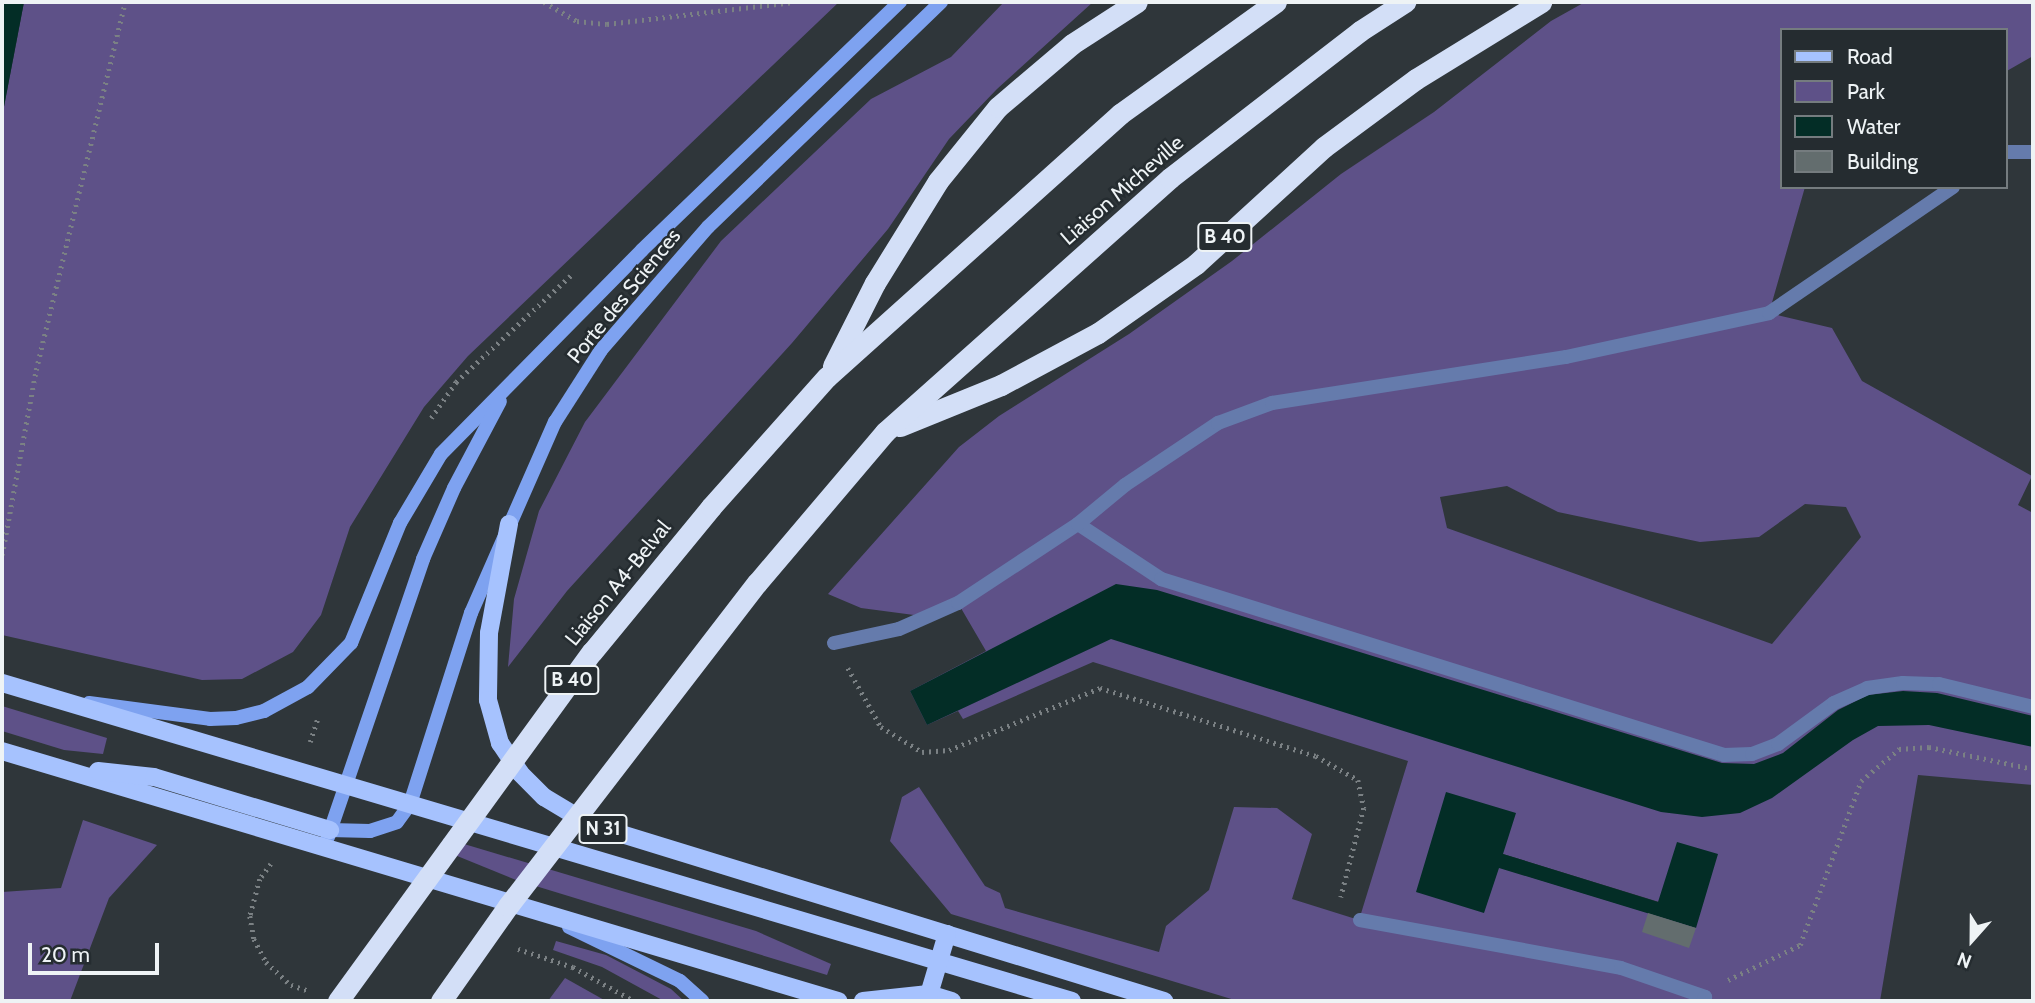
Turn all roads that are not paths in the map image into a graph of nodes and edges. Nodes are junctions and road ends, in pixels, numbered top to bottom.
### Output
1 (900, 2) edge
2 (942, 2) edge
3 (1137, 2) edge
4 (1276, 2) edge
5 (1405, 2) edge
6 (1541, 2) edge
7 (2007, 152) edge
8 (2033, 152) edge
9 (1950, 189) edge
10 (827, 377) junction
11 (508, 387) junction
12 (885, 432) junction
13 (509, 524) junction
14 (1077, 524) junction
15 (834, 643) road end
16 (2, 683) edge
17 (53, 698) junction
18 (2033, 707) edge
19 (2, 751) edge
20 (60, 768) junction
21 (345, 785) junction
22 (410, 804) junction
23 (330, 830) junction
24 (324, 848) junction
25 (540, 912) junction
26 (1360, 920) road end
27 (947, 934) junction
28 (939, 962) junction
29 (928, 998) edge
30 (338, 1001) edge
31 (441, 1001) edge
32 (702, 1001) edge
33 (838, 1001) edge
34 (863, 1001) edge
35 (952, 1001) edge
36 (1072, 1001) edge
37 (1164, 1001) edge
38 (1703, 1001) edge

1 - 11 main road, Porte des Sciences
2 - 13 main road, Porte des Sciences
3 - 10 highway, B 40
4 - 10 highway, B 40
5 - 12 highway, Liaison Micheville / B 40
6 - 12 highway, B 40
7 - 8 lane
9 - 14 lane
10 - 30 highway, Liaison A4-Belval / B 40
11 - 17 main road, Porte des Sciences
11 - 21 main road, Porte des Sciences
12 - 31 highway, B 40
13 - 22 main road, Porte des Sciences
13 - 27 main road, N 31
14 - 15 lane
14 - 18 lane
16 - 17 main road, N 31
17 - 21 main road, N 31
19 - 20 main road
20 - 23 main road
20 - 24 main road
21 - 22 main road, N 31
21 - 23 main road, Porte des Sciences
22 - 23 main road
22 - 28 main road, N 31
23 - 24 main road, Porte des Sciences
24 - 25 main road
25 - 32 main road
25 - 33 main road
26 - 38 lane
27 - 28 main road
27 - 37 main road, N 31
28 - 29 main road
28 - 36 main road, N 31
29 - 34 main road
29 - 35 main road

